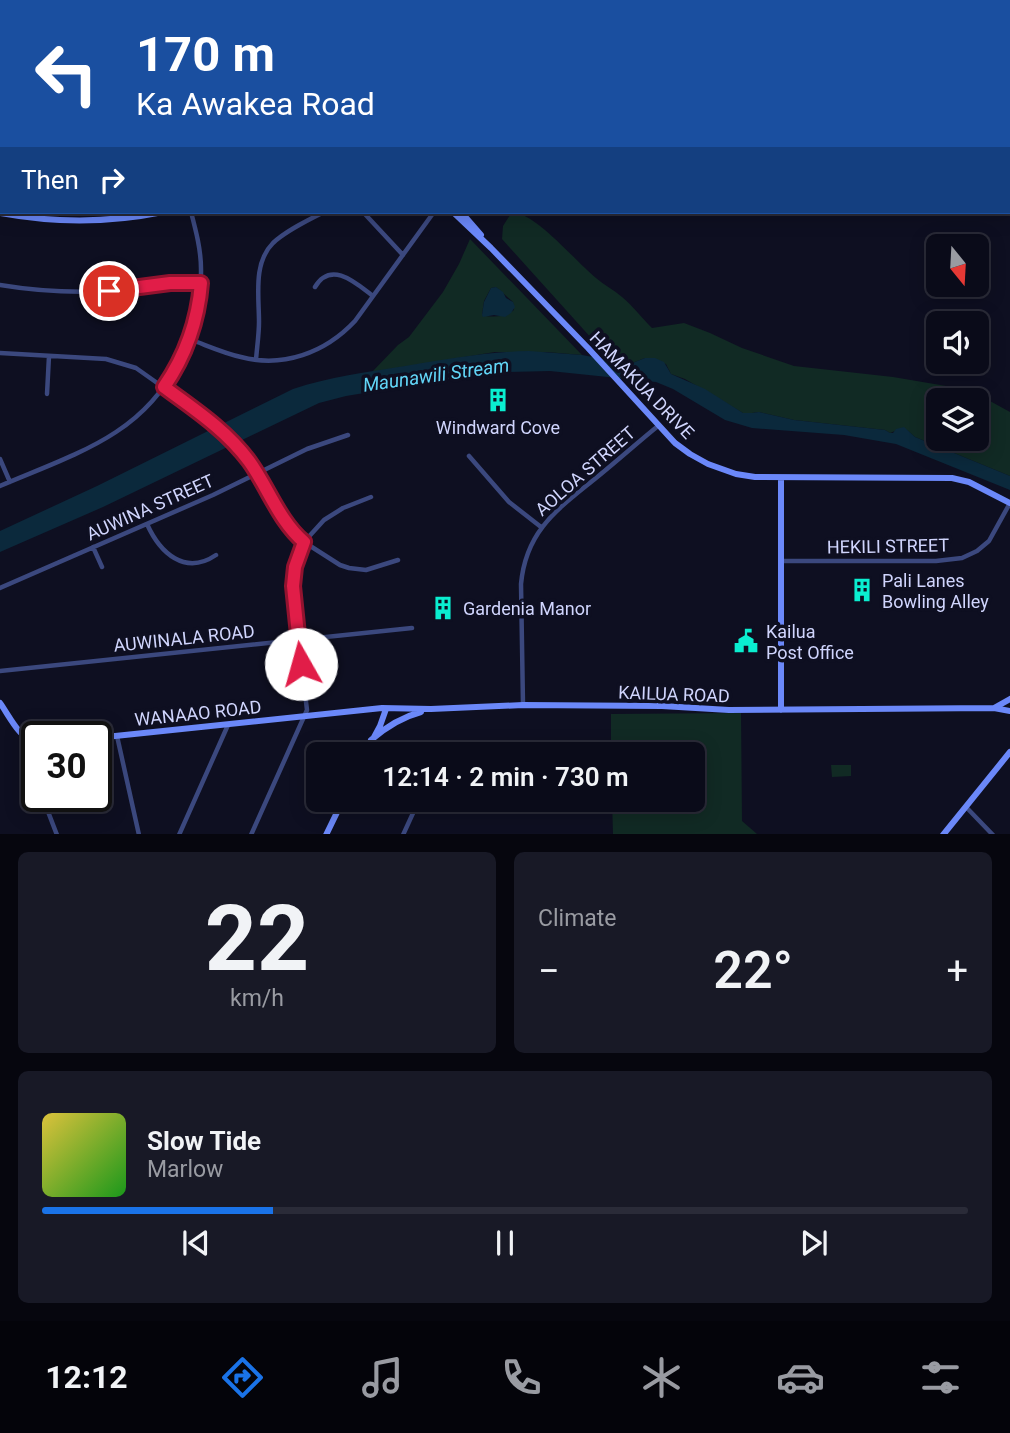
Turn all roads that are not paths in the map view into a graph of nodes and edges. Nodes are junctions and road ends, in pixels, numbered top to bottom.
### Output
1 (19, 214) edge
2 (151, 214) edge
3 (192, 214) edge
4 (321, 214) edge
5 (365, 214) edge
6 (433, 214) edge
7 (455, 214) edge
8 (463, 214) edge
9 (491, 248) junction
10 (403, 255) junction
11 (201, 283) junction
12 (0, 285) edge
13 (315, 287) dead end
14 (373, 296) junction
15 (190, 339) junction
16 (0, 353) edge
17 (48, 356) junction
18 (256, 360) junction
19 (164, 387) junction
20 (47, 394) dead end
21 (657, 426) junction
22 (348, 435) dead end
23 (469, 456) dead end
24 (0, 458) edge
25 (257, 474) junction
26 (781, 478) junction
27 (10, 482) junction
28 (0, 486) edge
29 (370, 497) dead end
30 (1010, 503) edge
31 (147, 524) junction
32 (541, 527) junction
33 (304, 542) junction
34 (93, 547) junction
35 (216, 555) dead end
36 (398, 560) dead end
37 (781, 561) junction
38 (102, 567) dead end
39 (0, 588) edge
40 (412, 628) dead end
41 (298, 640) junction
42 (0, 671) edge
43 (1010, 699) edge
44 (0, 703) edge
45 (523, 705) junction
46 (994, 708) junction
47 (386, 709) junction
48 (431, 709) junction
49 (781, 710) junction
50 (1010, 711) edge
51 (305, 716) junction
52 (229, 725) junction
53 (21, 733) edge
54 (112, 736) edge
55 (117, 736) junction
56 (371, 740) joint
57 (1010, 752) edge
58 (965, 807) junction
59 (48, 812) edge
60 (337, 812) edge
61 (414, 812) edge
62 (57, 834) edge
63 (139, 834) edge
64 (179, 834) edge
65 (251, 834) edge
66 (326, 834) edge
67 (404, 834) edge
68 (944, 834) edge
69 (992, 834) edge

1 - 2 street
3 - 11 street
4 - 18 street
5 - 10 street
6 - 10 street
7 - 9 street, HAMAKUA DRIVE
8 - 9 street, HAMAKUA DRIVE
9 - 21 street, HAMAKUA DRIVE
10 - 14 street
11 - 12 street
11 - 15 street
13 - 14 street
14 - 18 street
15 - 18 street
15 - 19 street
16 - 17 street
17 - 19 street
17 - 20 street
19 - 25 street
19 - 27 street
21 - 26 street, HAMAKUA DRIVE
21 - 32 street, AOLOA STREET
22 - 25 street, AUWINA STREET
23 - 32 street
24 - 27 street
25 - 31 street, AUWINA STREET
25 - 33 street
26 - 30 street, HAMAKUA DRIVE
26 - 37 street
27 - 28 street
29 - 33 street
30 - 37 street, HEKILI STREET
31 - 34 street, AUWINA STREET
31 - 35 street
32 - 45 street, AOLOA STREET
33 - 36 street
33 - 41 street
34 - 38 street
34 - 39 street, AUWINA STREET
37 - 49 street
40 - 41 street, AUWINALA ROAD
41 - 42 street, AUWINALA ROAD
41 - 51 street
43 - 46 street
44 - 53 street
45 - 48 street, KAILUA ROAD
45 - 49 street, KAILUA ROAD
46 - 49 street, KAILUA ROAD
46 - 50 street, KAILUA ROAD
47 - 48 street, KAILUA ROAD
47 - 51 street, WANAAO ROAD
47 - 56 street
48 - 56 street
51 - 52 street, WANAAO ROAD
51 - 65 street
52 - 55 street, WANAAO ROAD
52 - 64 street
54 - 55 street, WANAAO ROAD
55 - 63 street
57 - 58 street
58 - 68 street
58 - 69 street
59 - 62 street
60 - 66 street
61 - 67 street

